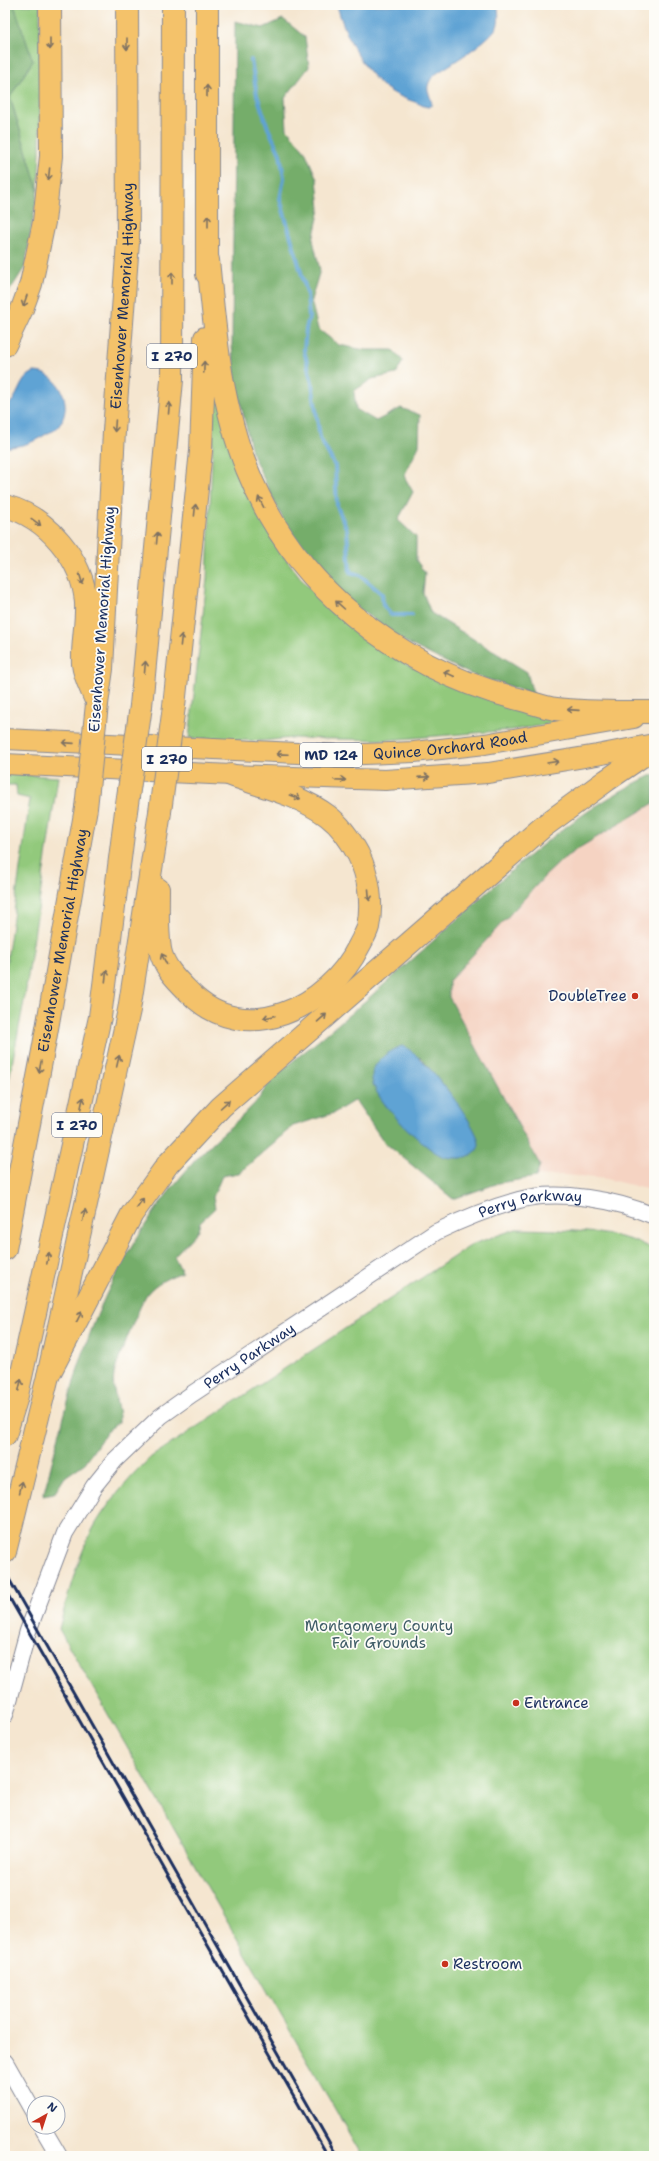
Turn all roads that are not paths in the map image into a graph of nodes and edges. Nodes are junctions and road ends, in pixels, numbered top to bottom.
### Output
1 (50, 5) edge
2 (126, 5) edge
3 (173, 5) edge
4 (207, 5) edge
5 (208, 260) junction
6 (5, 344) edge
7 (5, 506) edge
8 (97, 704) junction
9 (654, 713) edge
10 (5, 739) edge
11 (654, 744) edge
12 (654, 748) edge
13 (5, 764) edge
14 (231, 775) junction
15 (156, 836) junction
16 (654, 1216) edge
17 (5, 1249) edge
18 (48, 1376) junction
19 (5, 1435) edge
20 (5, 1552) edge
21 (5, 1715) edge
22 (5, 2062) edge
23 (26, 2099) edge
24 (46, 2135) edge
25 (58, 2156) edge

1 -> 6 highway
2 -> 8 highway, Eisenhower Memorial Highway / I 270
19 -> 3 highway, I 270, bridge
5 -> 4 highway, I 270
9 -> 5 highway
15 -> 5 highway, I 270, bridge
7 -> 8 highway
8 -> 17 highway, Eisenhower Memorial Highway / I 270, bridge
9 -> 10 main road, Quince Orchard Road / MD 124
14 -> 11 main road, Quince Orchard Road / MD 124
18 -> 12 highway
13 - 14 main road, Quince Orchard Road / MD 124
14 -> 15 highway
18 -> 15 highway, I 270
16 - 21 street, Perry Parkway
20 -> 18 highway, I 270
22 - 23 street
24 - 25 street

